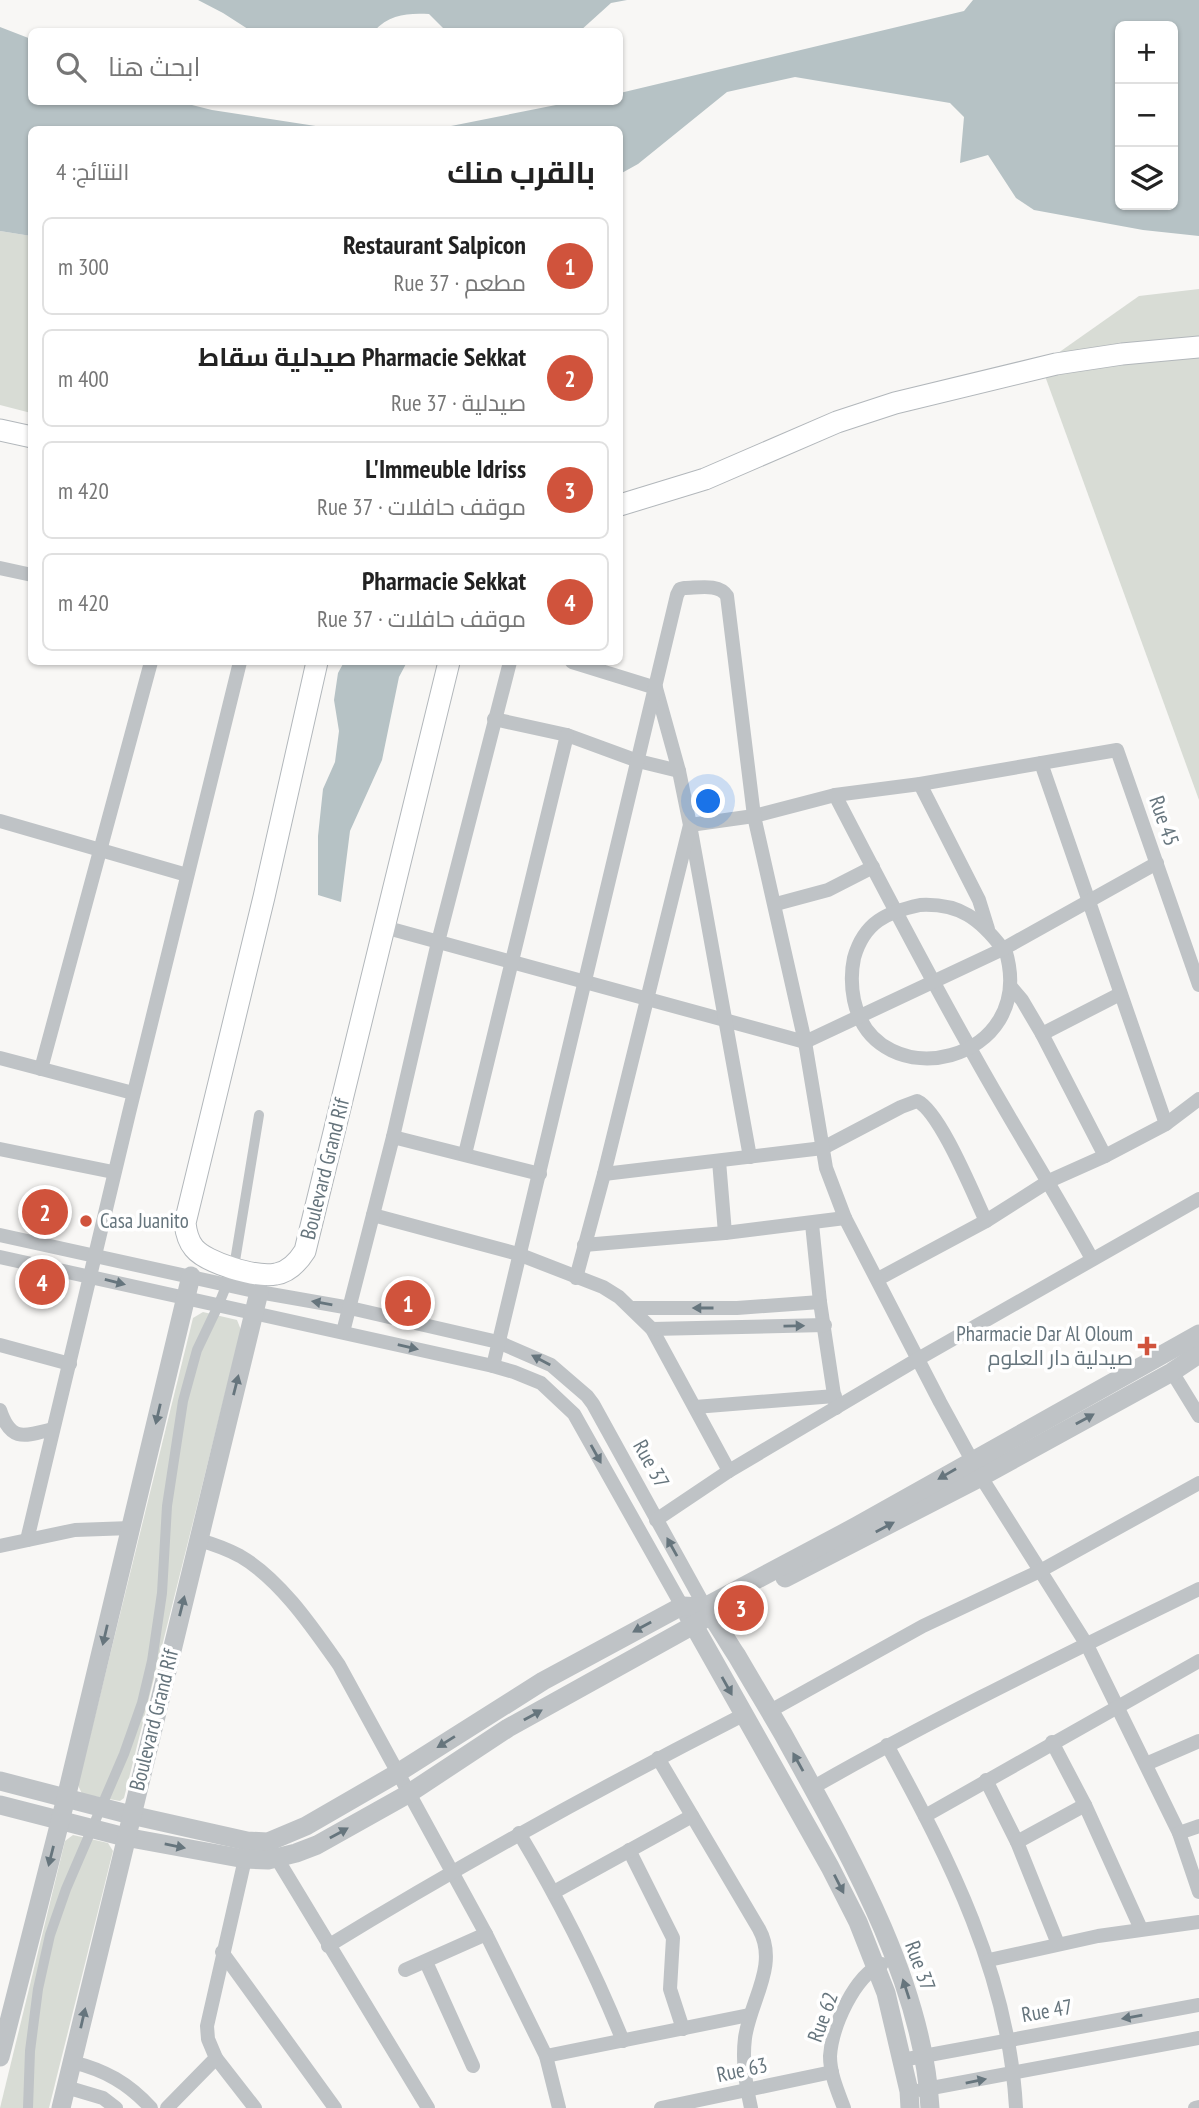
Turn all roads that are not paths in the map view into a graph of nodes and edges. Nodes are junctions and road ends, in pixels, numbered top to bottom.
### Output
1 (1199, 347) edge
2 (0, 430) edge
3 (28, 436) edge
4 (623, 504) edge
5 (0, 568) edge
6 (28, 574) edge
7 (150, 665) edge
8 (239, 665) edge
9 (316, 665) edge
10 (448, 665) edge
11 (509, 665) edge
12 (582, 665) edge
13 (656, 688) junction
14 (494, 719) junction
15 (567, 735) junction
16 (638, 761) junction
17 (1041, 762) junction
18 (679, 771) junction
19 (920, 784) junction
20 (835, 795) junction
21 (754, 816) junction
22 (0, 821) edge
23 (690, 825) junction
24 (100, 850) junction
25 (1157, 863) junction
26 (873, 867) junction
27 (187, 875) junction
28 (1088, 902) junction
29 (775, 904) junction
30 (895, 912) junction
31 (384, 927) junction
32 (989, 930) junction
33 (438, 942) junction
34 (1003, 949) junction
35 (512, 963) junction
36 (585, 983) junction
37 (935, 983) junction
38 (1199, 985) edge
39 (1011, 987) junction
40 (1120, 994) junction
41 (647, 1000) junction
42 (858, 1016) junction
43 (726, 1020) junction
44 (1042, 1034) junction
45 (805, 1042) junction
46 (969, 1048) junction
47 (0, 1058) edge
48 (41, 1069) junction
49 (133, 1093) junction
50 (1199, 1099) edge
51 (259, 1115) dead end
52 (1166, 1124) junction
53 (393, 1138) junction
54 (823, 1148) junction
55 (0, 1149) edge
56 (465, 1154) junction
57 (1105, 1156) junction
58 (750, 1157) junction
59 (719, 1161) junction
60 (113, 1172) junction
61 (540, 1174) junction
62 (604, 1174) junction
63 (1049, 1181) junction
64 (1199, 1199) edge
65 (373, 1215) junction
66 (845, 1218) junction
67 (986, 1221) junction
68 (812, 1224) junction
69 (725, 1233) junction
70 (0, 1235) edge
71 (584, 1245) junction
72 (96, 1254) junction
73 (518, 1254) junction
74 (0, 1257) edge
75 (1092, 1259) junction
76 (90, 1276) junction
77 (191, 1276) junction
78 (231, 1276) junction
79 (576, 1278) junction
80 (878, 1279) junction
81 (259, 1292) junction
82 (186, 1299) junction
83 (820, 1303) junction
84 (218, 1306) junction
85 (349, 1308) junction
86 (632, 1308) junction
87 (737, 1308) junction
88 (254, 1314) junction
89 (825, 1325) junction
90 (738, 1327) junction
91 (652, 1329) junction
92 (343, 1332) junction
93 (1199, 1334) edge
94 (498, 1342) junction
95 (0, 1345) edge
96 (1199, 1354) edge
97 (918, 1359) junction
98 (70, 1364) junction
99 (493, 1366) junction
100 (1172, 1372) junction
101 (836, 1402) junction
102 (593, 1404) junction
103 (695, 1407) junction
104 (0, 1410) edge
105 (574, 1414) junction
106 (1199, 1416) edge
107 (53, 1429) junction
108 (977, 1468) junction
109 (729, 1471) junction
110 (1199, 1483) edge
111 (656, 1520) junction
112 (131, 1528) junction
113 (27, 1540) junction
114 (199, 1540) junction
115 (0, 1546) edge
116 (1040, 1571) junction
117 (1198, 1591) edge
118 (682, 1606) junction
119 (708, 1611) junction
120 (694, 1626) junction
121 (1087, 1645) junction
122 (1199, 1661) edge
123 (1119, 1706) junction
124 (770, 1711) junction
125 (743, 1714) junction
126 (1199, 1741) edge
127 (1052, 1742) junction
128 (887, 1745) junction
129 (658, 1758) junction
130 (1146, 1764) junction
131 (396, 1774) junction
132 (986, 1780) junction
133 (0, 1781) edge
134 (812, 1788) junction
135 (408, 1794) junction
136 (66, 1798) junction
137 (0, 1805) edge
138 (1085, 1805) junction
139 (102, 1807) junction
140 (131, 1815) junction
141 (692, 1816) junction
142 (925, 1816) junction
143 (60, 1821) junction
144 (1199, 1826) edge
145 (92, 1829) junction
146 (519, 1833) junction
147 (1179, 1833) junction
148 (125, 1837) junction
149 (1017, 1842) junction
150 (272, 1850) junction
151 (629, 1850) junction
152 (244, 1859) junction
153 (451, 1871) junction
154 (554, 1892) junction
155 (1199, 1892) edge
156 (1199, 1922) edge
157 (1140, 1929) junction
158 (486, 1934) junction
159 (1058, 1944) junction
160 (328, 1946) junction
161 (222, 1952) junction
162 (989, 1960) junction
163 (426, 1962) junction
164 (886, 1963) junction
165 (405, 1970) dead end
166 (1199, 2005) edge
167 (749, 2015) junction
168 (683, 2029) junction
169 (1199, 2038) edge
170 (1007, 2039) junction
171 (623, 2041) junction
172 (1, 2052) edge
173 (546, 2056) junction
174 (922, 2056) junction
175 (216, 2058) junction
176 (902, 2060) junction
177 (72, 2062) junction
178 (473, 2066) dead end
179 (832, 2072) junction
180 (1015, 2073) junction
181 (66, 2087) junction
182 (748, 2090) junction
183 (930, 2099) edge
184 (910, 2100) edge
185 (28, 2108) edge
186 (61, 2108) edge
187 (116, 2108) edge
188 (150, 2108) edge
189 (167, 2108) edge
190 (255, 2108) edge
191 (335, 2108) edge
192 (428, 2108) edge
193 (559, 2108) edge
194 (661, 2108) edge
195 (751, 2108) edge
196 (844, 2108) edge
197 (1016, 2108) edge

1 - 4 main road
2 - 3 main road
5 - 6 street
7 - 24 street
8 - 27 street
9 - 78 main road, Boulevard Grand Rif
10 - 31 main road, Boulevard Grand Rif
11 - 14 street
12 - 13 street
13 - 16 street
13 - 18 street
13 - 21 street
14 - 15 street
14 - 33 street
15 - 16 street
15 - 35 street
16 - 18 street
16 - 36 street
17 - 19 street
17 - 25 street, Rue 45
17 - 28 street
18 - 23 street
19 - 20 street
19 - 32 street
20 - 21 street
20 - 26 street
21 - 23 street
21 - 29 street
22 - 24 street
23 - 41 street
23 - 43 street
24 - 27 street
24 - 48 street
25 - 28 street
25 - 38 street, Rue 45
26 - 29 street
26 - 30 street
27 - 49 street
28 - 34 street
28 - 40 street
29 - 45 street
30 - 32 street
30 - 37 street
30 - 42 street
31 - 33 street
31 - 78 main road, Boulevard Grand Rif
32 - 34 street
33 - 35 street
33 - 53 street
34 - 37 street
34 - 39 street
35 - 36 street
35 - 56 street
36 - 41 street
36 - 61 street
37 - 42 street
37 - 46 street
39 - 44 street
39 - 46 street
40 - 44 street
40 - 52 street
41 - 43 street
41 - 62 street
42 - 45 street
42 - 46 street
43 - 45 street
43 - 58 street
44 - 57 street
45 - 54 street
46 - 63 street
47 - 48 street
48 - 49 street
49 - 60 street
50 - 52 street
51 - 78 street
52 - 57 street
53 - 56 street
53 - 65 street
54 - 58 street
54 - 66 street
54 - 67 street
55 - 60 street
56 - 61 street
57 - 63 street
58 - 59 street
59 - 62 street
59 - 69 street
60 - 72 street
61 - 73 street
62 - 71 street
63 - 67 street
63 - 75 street
64 - 75 street
65 - 73 street
65 - 85 street
66 - 68 street
66 - 80 street
67 - 80 street
68 - 69 street
68 - 83 street
69 - 71 street
70 - 72 street, Rue 37
71 - 79 street
72 - 76 street
72 - 77 street, Rue 37
73 - 79 street
73 - 94 street
74 - 76 street, Rue 37
75 - 97 street
76 -> 82 street, Rue 37
76 - 98 street
77 - 78 street, Rue 37
77 - 82 street
78 - 81 street, Rue 37
78 - 84 street
79 - 86 street
80 - 97 street
85 -> 81 street, Rue 37
81 - 88 street, Boulevard Grand Rif
82 - 84 street, Rue 37
82 -> 112 street
83 - 87 street
83 - 89 street
84 - 88 street, Rue 37
84 - 139 street
85 - 92 street
85 - 94 street, Rue 37
87 -> 86 street
86 - 91 street
87 - 90 street
88 - 92 street, Rue 37
114 -> 88 street, Boulevard Grand Rif
90 -> 89 street
89 - 101 street
90 - 91 street
91 - 103 street
92 -> 99 street, Rue 37
93 - 108 street
94 - 99 street
102 -> 94 street, Rue 37
95 - 98 street
96 - 100 street
97 - 101 street
97 - 108 street
98 - 107 street
99 - 105 street, Rue 37
100 - 106 street
108 -> 100 street
101 - 103 street
101 - 109 street
102 - 105 street
102 - 111 street, Rue 37
103 - 109 street
104 - 107 street
105 -> 118 street, Rue 37
107 - 113 street
108 - 116 street
108 - 119 street
109 - 111 street
110 - 116 street
119 -> 111 street, Rue 37
112 - 113 street
112 -> 136 street
113 - 115 street
114 - 131 street
140 -> 114 street, Boulevard Grand Rif
116 - 121 street
116 - 124 street
117 - 121 street
118 - 119 street
118 - 120 street, Rue 37
118 -> 131 street
119 - 120 street
119 - 124 street, Rue 37
120 -> 125 street, Rue 37
135 -> 120 street
121 - 123 street
121 - 128 street
122 - 123 street
123 - 127 street
123 - 130 street
134 -> 124 street, Rue 37
125 - 129 street
125 -> 164 street, Rue 37
126 - 130 street
127 - 132 street
127 - 138 street
128 - 134 street
128 - 142 street
129 - 141 street
129 - 146 street
130 - 147 street
131 - 135 street
131 - 150 street
132 - 142 street
132 - 149 street
133 - 136 street
134 - 164 street, Rue 37
150 -> 135 street
135 - 153 street
136 - 139 street
136 - 143 street
137 - 143 street
138 - 149 street
138 - 157 street
139 - 140 street
139 - 145 street
140 - 148 street, Boulevard Grand Rif
140 - 150 street
141 - 151 street
141 - 167 street
142 - 162 street
143 - 145 street
143 -> 172 street
144 - 147 street
145 - 148 street
145 - 185 street
146 - 153 street
146 - 154 street
147 - 155 street
148 -> 152 street
177 -> 148 street, Boulevard Grand Rif
149 - 159 street
150 - 152 street
150 - 160 street
151 - 154 street
151 - 168 street
152 - 161 street
153 - 158 street
153 - 160 street
154 - 171 street
156 - 157 street
157 - 159 street
158 - 163 street
158 - 173 street
159 - 162 street
160 - 192 street
161 - 175 street
161 - 191 street
162 - 170 street
163 - 165 street
163 - 178 street
174 -> 164 street, Rue 37
164 - 176 street, Rue 37
164 - 179 street, Rue 62
166 -> 170 street, Rue 47
167 - 168 street
167 - 182 street
168 - 171 street
169 - 180 street
170 - 174 street, Rue 47
170 - 180 street
171 - 173 street
173 - 193 street
174 - 176 street, Rue 47
174 - 183 street, Rue 37
175 - 189 street
175 - 190 street
176 - 184 street, Rue 37
177 - 181 street, Boulevard Grand Rif
177 - 188 street
179 - 182 street, Rue 63
179 - 196 street, Rue 62
183 -> 180 street
180 - 197 street
181 - 186 street, Boulevard Grand Rif
181 - 187 street
182 - 194 street, Rue 63
182 - 195 street
183 - 184 street

